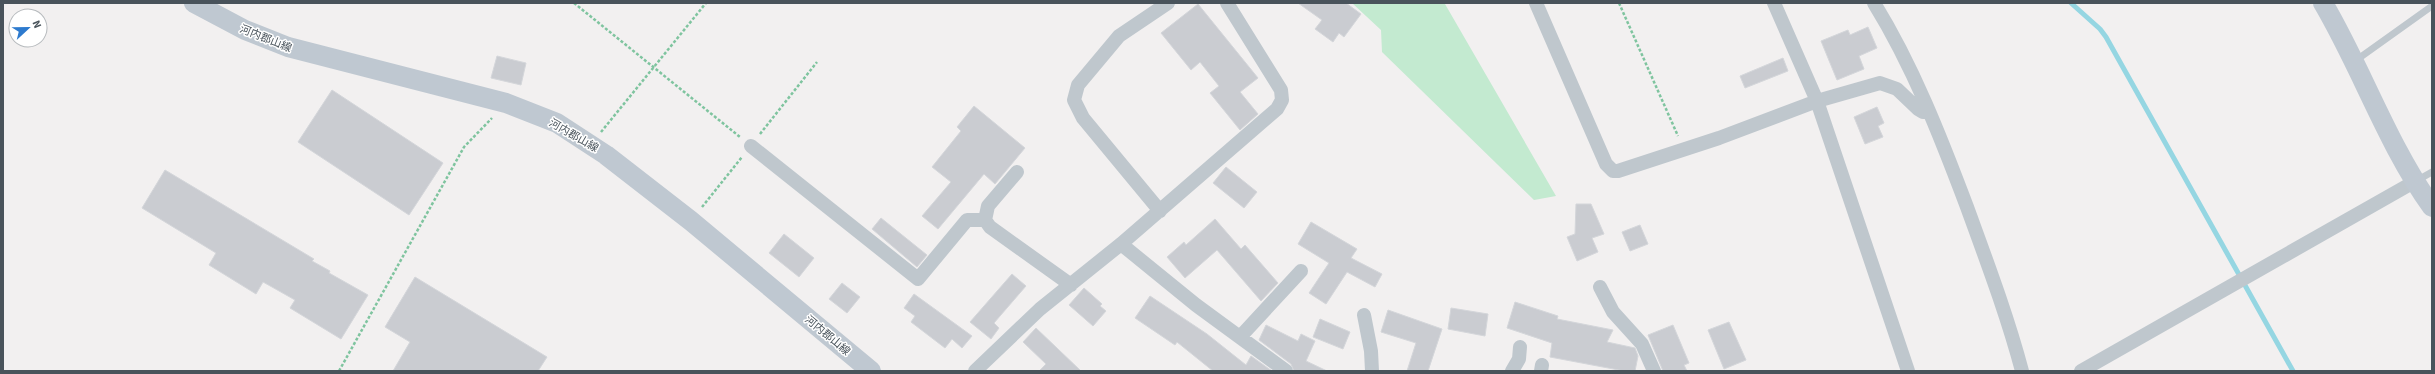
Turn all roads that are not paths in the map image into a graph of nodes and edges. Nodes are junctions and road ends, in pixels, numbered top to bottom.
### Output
1 (194, 3) edge
2 (1168, 3) edge
3 (1228, 3) edge
4 (1536, 3) edge
5 (1774, 3) edge
6 (1874, 3) edge
7 (2323, 3) edge
8 (2432, 6) edge
9 (2354, 61) junction
10 (1817, 101) junction
11 (1929, 112) junction
12 (751, 146) road end
13 (1017, 172) dead end
14 (2432, 172) edge
15 (2414, 182) junction
16 (2432, 206) edge
17 (1160, 210) junction
18 (985, 220) junction
19 (1121, 244) junction
20 (1301, 271) dead end
21 (1071, 285) junction
22 (1600, 287) dead end
23 (1364, 315) dead end
24 (1240, 338) junction
25 (1520, 348) dead end
26 (871, 371) edge
27 (975, 371) edge
28 (1286, 371) edge
29 (1372, 371) edge
30 (1512, 371) edge
31 (1654, 371) edge
32 (1908, 371) edge
33 (2022, 371) edge
34 (2081, 371) edge

1 - 26 main road, 河内郡山線
2 - 17 street
3 - 17 street
4 - 10 street
5 - 10 street
6 - 11 street
7 - 9 main road
8 - 9 lane
9 - 15 main road
10 - 11 street
10 - 32 street
11 - 33 street
12 - 18 street
13 - 18 street
14 - 15 lane
15 - 16 main road
15 - 34 street
17 - 19 street
18 - 21 street
19 - 21 street
19 - 24 street
20 - 24 street
21 - 27 street
22 - 31 street
23 - 29 street
24 - 28 street
25 - 30 street

